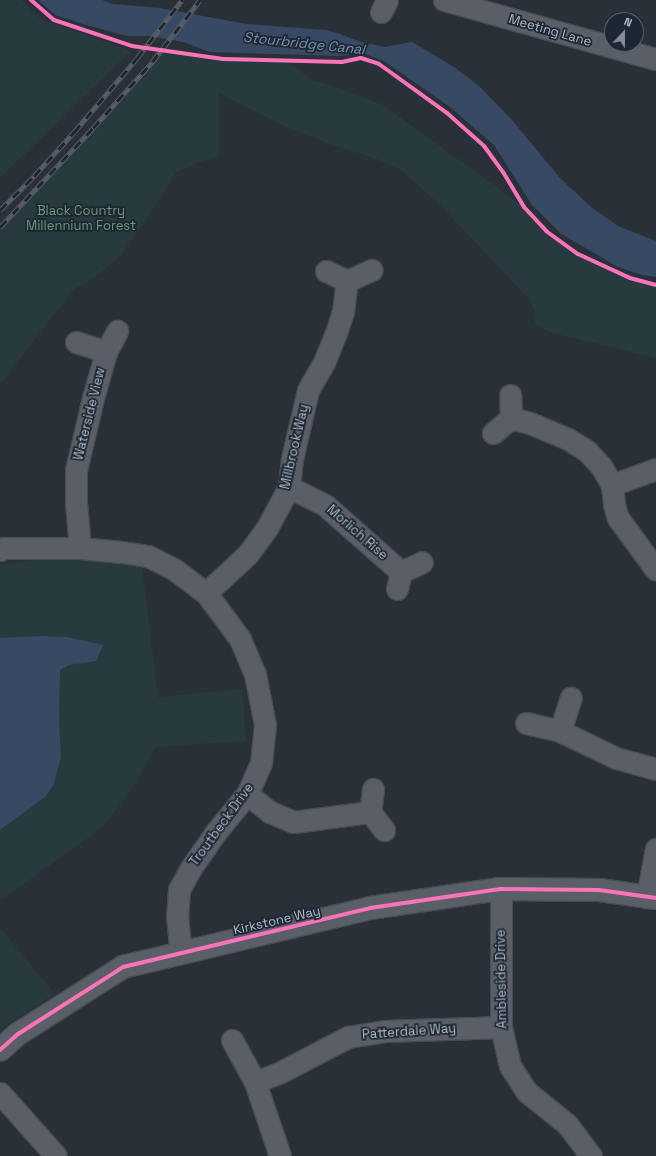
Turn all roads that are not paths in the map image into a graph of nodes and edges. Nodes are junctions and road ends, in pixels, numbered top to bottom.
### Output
1 (444, 0) edge
2 (656, 59) edge
3 (372, 270) dead end
4 (326, 271) dead end
5 (347, 281) junction
6 (118, 331) dead end
7 (76, 342) dead end
8 (106, 352) junction
9 (510, 395) dead end
10 (510, 418) junction
11 (493, 433) dead end
12 (656, 469) edge
13 (612, 485) junction
14 (289, 487) junction
15 (80, 548) junction
16 (0, 550) edge
17 (422, 562) dead end
18 (656, 570) edge
19 (206, 593) junction
20 (571, 698) dead end
21 (526, 723) dead end
22 (560, 731) junction
23 (656, 769) edge
24 (373, 789) dead end
25 (247, 794) junction
26 (370, 812) junction
27 (384, 830) dead end
28 (656, 849) edge
29 (501, 890) junction
30 (652, 898) edge
31 (181, 952) junction
32 (501, 1027) junction
33 (232, 1040) dead end
34 (0, 1050) edge
35 (255, 1082) junction
36 (0, 1093) edge
37 (49, 1154) edge
38 (280, 1156) edge
39 (591, 1156) edge

1 - 2 street, Meeting Lane
3 - 5 street
4 - 5 street
5 - 14 street, Millbrook Way
6 - 8 street, Waterside View
7 - 8 street, Waterside View
8 - 15 street, Waterside View
9 - 10 street
10 - 11 street
10 - 13 street
12 - 13 street
13 - 18 street
14 - 17 street, Morlich Rise
14 - 19 street, Millbrook Way
15 - 16 street, Troutbeck Drive
15 - 19 street, Troutbeck Drive
19 - 25 street, Troutbeck Drive
20 - 22 street
21 - 22 street
22 - 23 street
24 - 26 street
25 - 26 street
25 - 31 street, Troutbeck Drive
26 - 27 street
28 - 30 street
29 - 30 street, Kirkstone Way
29 - 31 street, Kirkstone Way
29 - 32 street, Ambleside Drive
31 - 34 street, Kirkstone Way
32 - 35 street, Patterdale Way
32 - 39 street, Ambleside Drive
33 - 35 street
35 - 38 street
36 - 37 street

